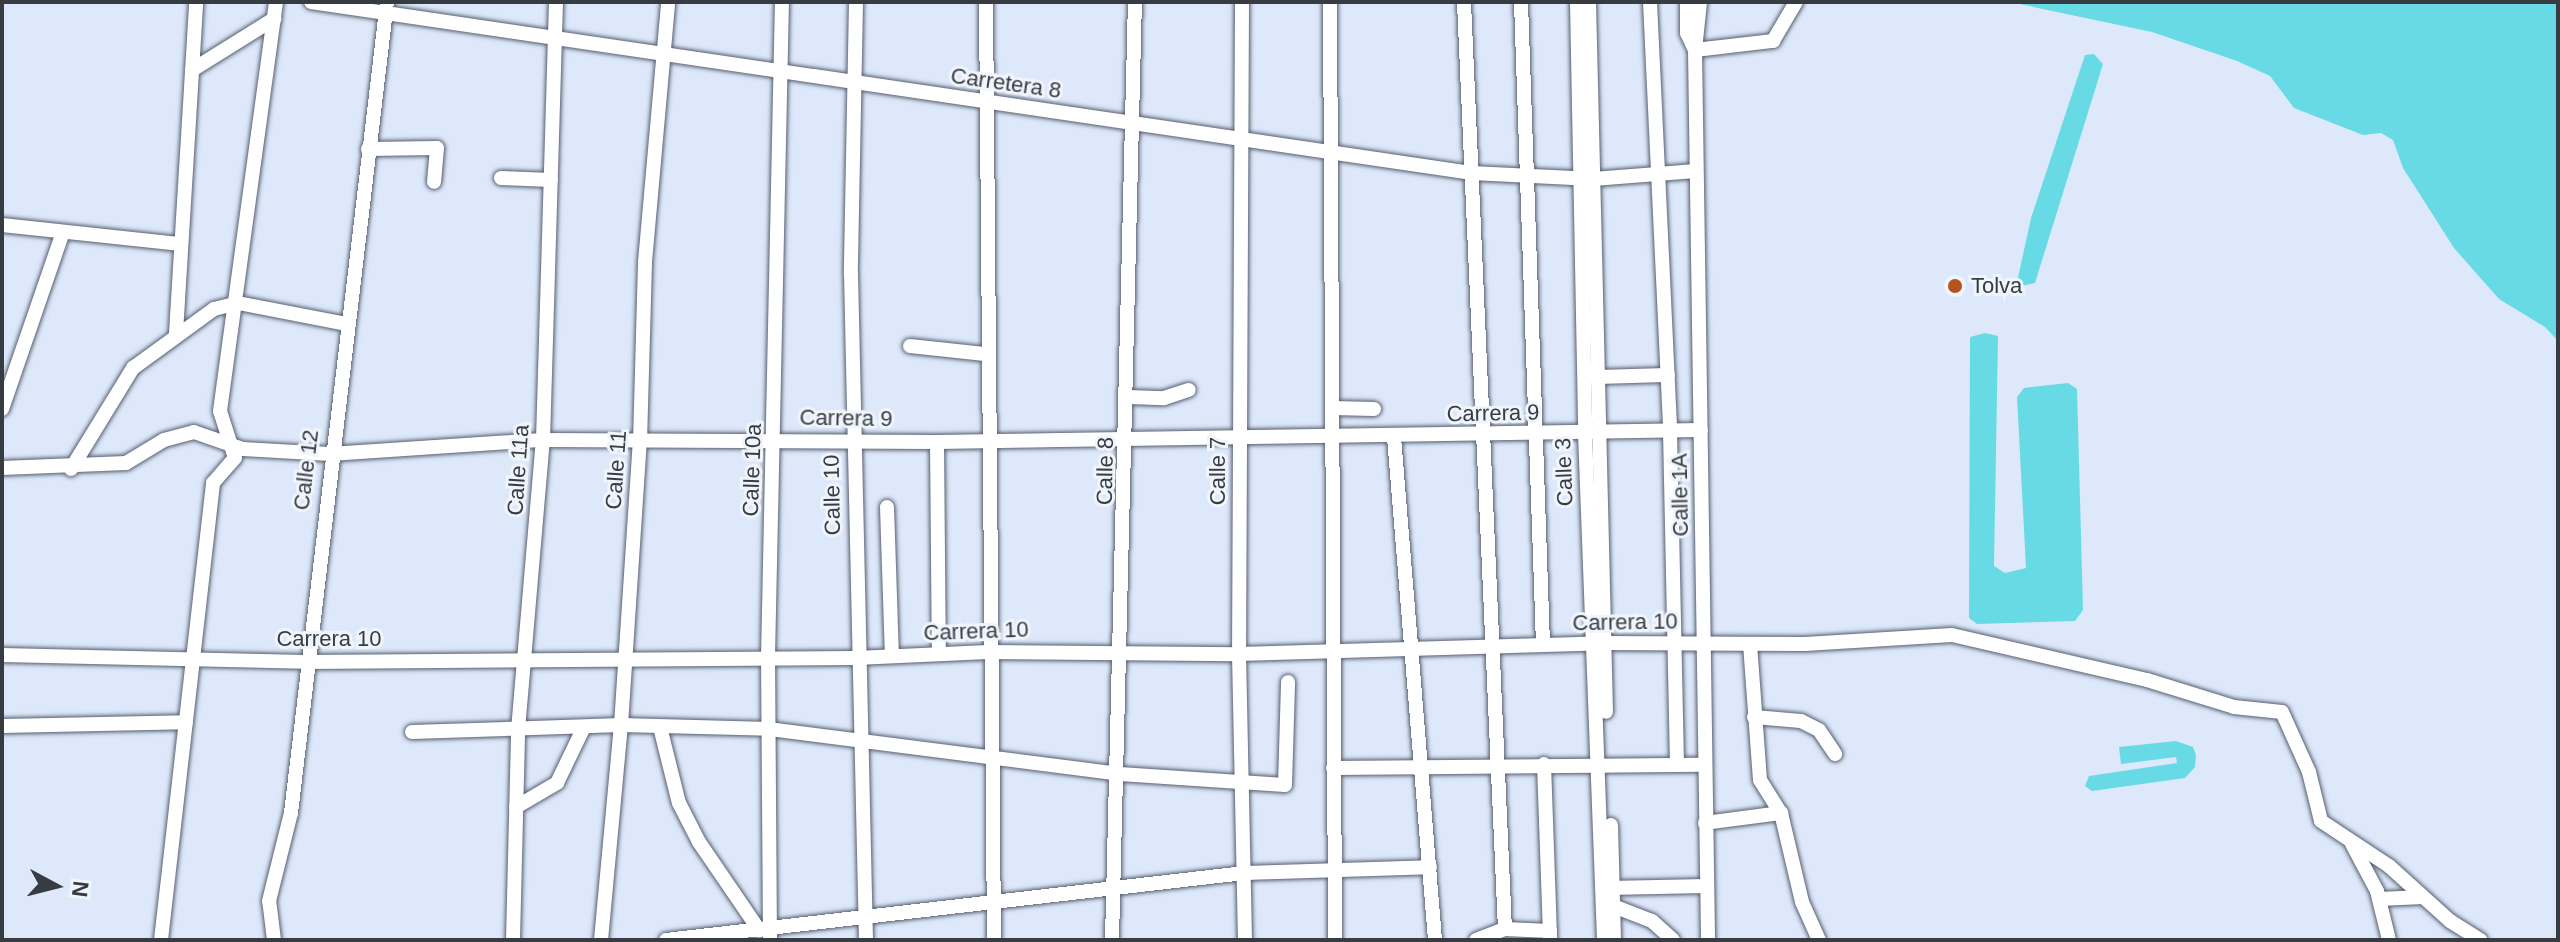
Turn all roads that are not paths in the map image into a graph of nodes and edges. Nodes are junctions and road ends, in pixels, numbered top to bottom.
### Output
1 (196, 2) edge
2 (276, 2) edge
3 (311, 2) edge
4 (556, 2) edge
5 (668, 2) edge
6 (782, 2) edge
7 (856, 2) edge
8 (986, 2) edge
9 (1135, 2) edge
10 (1242, 2) edge
11 (1330, 2) edge
12 (1464, 2) edge
13 (1521, 2) edge
14 (1577, 2) edge
15 (1589, 2) edge
16 (1650, 2) edge
17 (1687, 2) edge
18 (1700, 2) edge
19 (1796, 2) edge
20 (386, 7) edge
21 (274, 19) junction
22 (555, 36) junction
23 (1695, 50) junction
24 (663, 51) junction
25 (782, 69) junction
26 (192, 70) junction
27 (857, 80) junction
28 (985, 105) junction
29 (1133, 122) junction
30 (1240, 135) junction
31 (1331, 148) junction
32 (368, 149) junction
33 (1696, 171) junction
34 (1472, 173) junction
35 (1658, 176) junction
36 (501, 178) dead end
37 (1527, 178) junction
38 (1586, 179) junction
39 (551, 180) junction
40 (434, 182) dead end
41 (2, 225) edge
42 (62, 235) junction
43 (181, 244) junction
44 (238, 303) junction
45 (346, 324) junction
46 (176, 333) junction
47 (910, 346) dead end
48 (985, 354) junction
49 (1668, 375) junction
50 (1596, 377) junction
51 (1189, 390) dead end
52 (1129, 397) junction
53 (1332, 408) junction
54 (2, 409) edge
55 (1374, 409) dead end
56 (1701, 430) junction
57 (1670, 431) junction
58 (1591, 433) junction
59 (1536, 434) junction
60 (1240, 435) junction
61 (1486, 435) junction
62 (1128, 436) junction
63 (1333, 436) junction
64 (1394, 437) junction
65 (775, 439) junction
66 (543, 440) junction
67 (853, 440) junction
68 (985, 440) junction
69 (230, 442) junction
70 (640, 442) junction
71 (937, 442) junction
72 (330, 454) junction
73 (2, 468) edge
74 (71, 469) junction
75 (887, 507) dead end
76 (1675, 642) junction
77 (1703, 643) junction
78 (1599, 644) junction
79 (1750, 644) junction
80 (1543, 645) junction
81 (1494, 647) junction
82 (1408, 649) junction
83 (1123, 651) junction
84 (988, 652) junction
85 (1330, 652) junction
86 (939, 654) junction
87 (1239, 654) junction
88 (2, 655) edge
89 (892, 656) junction
90 (193, 657) junction
91 (624, 657) junction
92 (768, 657) junction
93 (856, 658) junction
94 (525, 660) junction
95 (305, 662) junction
96 (1288, 682) dead end
97 (1754, 717) junction
98 (186, 722) junction
99 (621, 725) junction
100 (2, 726) edge
101 (584, 727) junction
102 (660, 727) junction
103 (769, 729) junction
104 (518, 730) junction
105 (412, 732) dead end
106 (861, 738) junction
107 (990, 753) junction
108 (1835, 754) dead end
109 (1603, 763) junction
110 (1499, 764) junction
111 (1544, 764) junction
112 (1677, 764) junction
113 (1702, 765) junction
114 (1420, 767) junction
115 (1333, 768) junction
116 (1120, 774) junction
117 (1243, 785) junction
118 (516, 807) junction
119 (1781, 813) junction
120 (1705, 823) junction
121 (2347, 838) junction
122 (1430, 867) junction
123 (1335, 870) junction
124 (1244, 873) junction
125 (1706, 886) junction
126 (1609, 888) junction
127 (1113, 891) junction
128 (2423, 897) junction
129 (2379, 899) junction
130 (1609, 904) junction
131 (994, 905) junction
132 (866, 916) junction
133 (1505, 929) junction
134 (766, 933) edge
135 (1550, 936) edge
136 (2476, 939) edge
137 (161, 940) edge
138 (274, 940) edge
139 (513, 940) edge
140 (601, 940) edge
141 (666, 940) edge
142 (866, 940) edge
143 (994, 940) edge
144 (1112, 940) edge
145 (1245, 940) edge
146 (1335, 940) edge
147 (1435, 940) edge
148 (1476, 940) edge
149 (1604, 940) edge
150 (1614, 940) edge
151 (1673, 940) edge
152 (1708, 940) edge
153 (1819, 940) edge
154 (2389, 940) edge

1 - 26 street
2 - 21 street
3 - 20 street, Carretera 8
4 - 22 street, Calle 11a
5 - 24 street, Calle 11
6 - 25 street, Calle 10a
7 - 27 street, Calle 10
8 - 28 street
9 - 29 street, Calle 8
10 - 30 street, Calle 7
11 - 31 street
12 - 34 street
13 - 37 street
14 - 38 street, Calle 3
15 - 38 street, Calle 3
16 - 35 street
17 - 23 street, Calle 1A
18 - 23 street, Calle 1A
19 - 23 street
20 - 22 street, Carretera 8
20 - 32 street, Calle 12
21 - 26 street
21 - 44 street
22 - 24 street, Carretera 8
22 - 39 street, Calle 11a
23 - 33 street, Calle 1A
24 - 25 street, Carretera 8
24 - 70 street, Calle 11
25 - 27 street, Carretera 8
25 - 65 street, Calle 10a
26 - 43 street
27 - 28 street, Carretera 8
27 - 67 street, Calle 10
28 - 29 street, Carretera 8
28 - 48 street
29 - 30 street, Carretera 8
29 - 52 street, Calle 8
30 - 31 street, Carretera 8
30 - 60 street, Calle 7
31 - 34 street, Carretera 8
31 - 53 street
32 - 40 street
32 - 45 street, Calle 12
33 - 35 street, Carretera 8
33 - 56 street, Calle 1A
34 - 37 street, Carretera 8
34 - 61 street
35 - 38 street, Carretera 8
35 - 49 street
36 - 39 street
37 - 38 street, Carretera 8
37 - 59 street
38 - 50 street, Calle 3
38 - 58 street, Calle 3
39 - 66 street, Calle 11a
41 - 42 street
42 - 43 street
42 - 54 street
43 - 46 street
44 - 45 street
44 - 46 street
44 - 69 street
45 - 72 street, Calle 12
46 - 74 street
47 - 48 street
48 - 68 street
49 - 50 street
49 - 57 street
50 - 58 street, Calle 3
51 - 52 street
52 - 62 street, Calle 8
53 - 55 street
53 - 63 street
56 - 57 street, Carrera 9
56 - 77 street, Calle 1A
57 - 58 street, Carrera 9
57 - 76 street
58 - 59 street, Carrera 9
58 - 78 street, Calle 3
59 - 61 street, Carrera 9
59 - 80 street
60 - 62 street, Carrera 9
60 - 63 street, Carrera 9
60 - 87 street, Calle 7
61 - 64 street, Carrera 9
61 - 81 street
62 - 68 street, Carrera 9
62 - 83 street, Calle 8
63 - 64 street, Carrera 9
63 - 85 street
64 - 82 street
65 - 67 street, Carrera 9
65 - 70 street, Carrera 9
65 - 92 street, Calle 10a
66 - 70 street, Carrera 9
66 - 72 street, Carrera 9
66 - 94 street, Calle 11a
67 - 71 street, Carrera 9
67 - 93 street, Calle 10
68 - 71 street, Carrera 9
68 - 84 street
69 - 72 street, Carrera 9
69 - 74 street, Carrera 9
69 - 90 street
70 - 91 street, Calle 11
71 - 86 street
72 - 95 street, Calle 12
73 - 74 street, Carrera 9
75 - 89 street
76 - 77 street, Carrera 10
76 - 78 street, Carrera 10
76 - 112 street
77 - 79 street, Carrera 10
77 - 113 street, Calle 1A
78 - 80 street, Carrera 10
78 - 109 street, Calle 3
79 - 97 street
79 - 121 street, Carrera 10
80 - 81 street, Carrera 10
81 - 82 street, Carrera 10
81 - 110 street
82 - 85 street, Carrera 10
82 - 114 street
83 - 84 street, Carrera 10
83 - 87 street, Carrera 10
83 - 116 street, Calle 8
84 - 86 street, Carrera 10
84 - 107 street
85 - 87 street, Carrera 10
85 - 115 street
86 - 89 street, Carrera 10
87 - 117 street, Calle 7
88 - 90 street, Carrera 10
89 - 93 street, Carrera 10
90 - 95 street, Carrera 10
90 - 98 street
91 - 92 street, Carrera 10
91 - 94 street, Carrera 10
91 - 99 street, Calle 11
92 - 93 street, Carrera 10
92 - 103 street, Calle 10a
93 - 106 street, Calle 10
94 - 95 street, Carrera 10
94 - 104 street, Calle 11a
95 - 138 street, Calle 12
96 - 117 street
97 - 108 street
97 - 119 street
98 - 100 street
98 - 137 street
99 - 101 street
99 - 102 street
99 - 140 street, Calle 11
101 - 104 street
101 - 118 street
102 - 103 street
102 - 134 street
103 - 106 street
103 - 134 street, Calle 10a
104 - 105 street
104 - 118 street, Calle 11a
106 - 107 street
106 - 132 street, Calle 10
107 - 116 street
107 - 131 street
109 - 111 street
109 - 112 street
109 - 126 street, Calle 3
110 - 111 street
110 - 114 street
110 - 133 street
111 - 135 street
112 - 113 street
113 - 120 street, Calle 1A
114 - 115 street
114 - 122 street
115 - 123 street
116 - 117 street
116 - 127 street, Calle 8
117 - 124 street, Calle 7
118 - 139 street, Calle 11a
119 - 120 street
119 - 153 street
120 - 125 street, Calle 1A
121 - 128 street
121 - 129 street
122 - 123 street
122 - 147 street
123 - 124 street
123 - 146 street
124 - 127 street
124 - 145 street, Calle 7
125 - 126 street
125 - 152 street, Calle 1A
126 - 130 street, Calle 3
127 - 131 street
127 - 144 street, Calle 8
128 - 129 street
128 - 136 street
129 - 154 street
130 - 149 street, Calle 3
130 - 150 street, Calle 3
130 - 151 street
131 - 132 street
131 - 143 street
132 - 134 street
132 - 142 street, Calle 10
133 - 135 street
133 - 148 street
134 - 141 street

